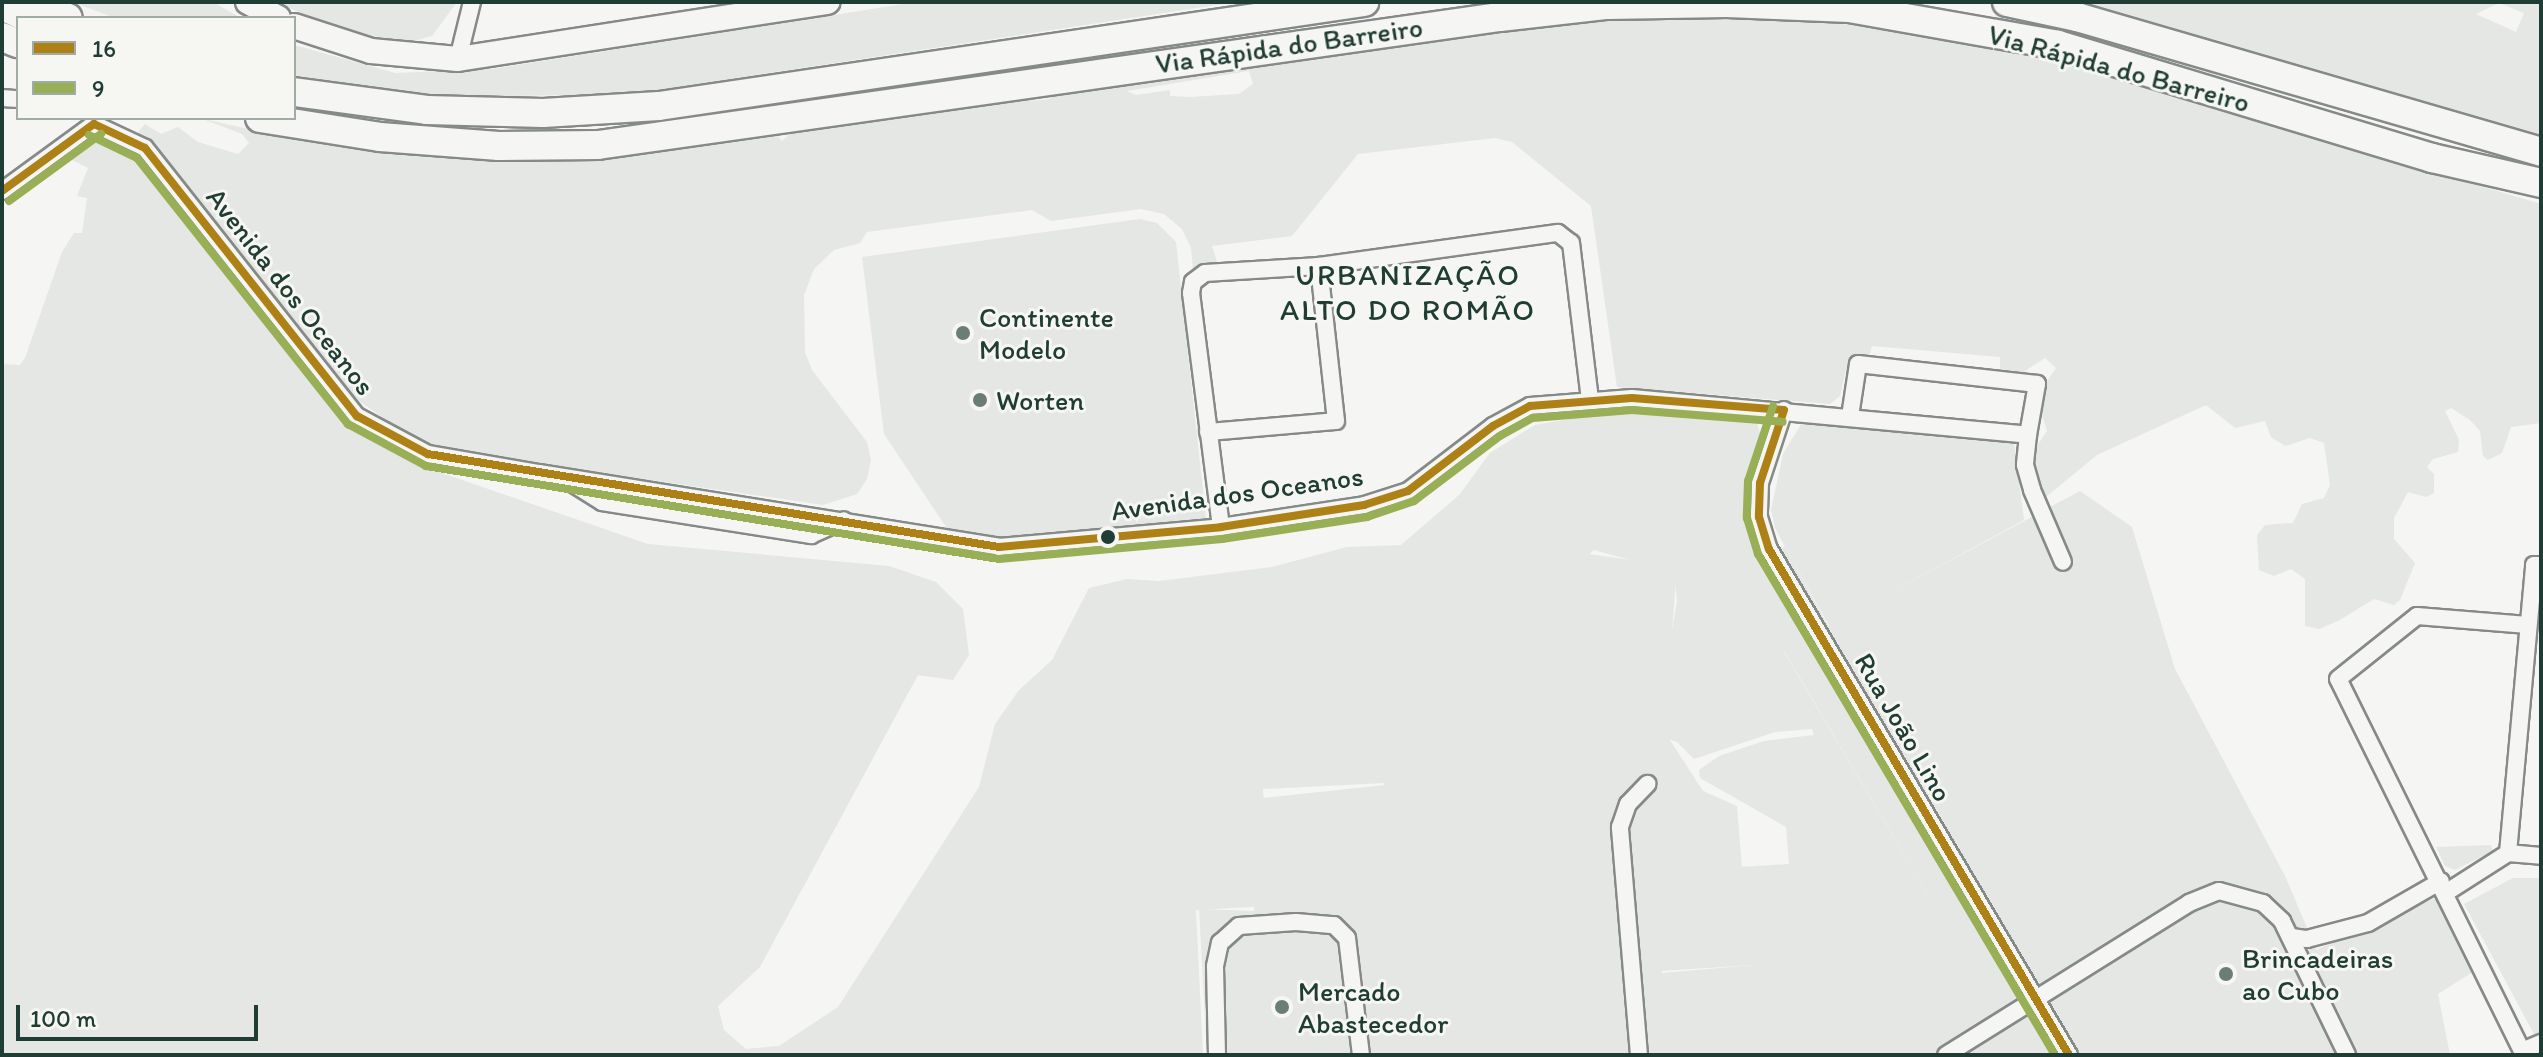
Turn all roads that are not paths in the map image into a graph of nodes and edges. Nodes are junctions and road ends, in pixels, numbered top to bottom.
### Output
1 (31, 2) edge
2 (248, 2) edge
3 (472, 2) edge
4 (828, 2) edge
5 (1364, 2) edge
6 (2007, 2) edge
7 (2, 6) edge
8 (24, 16) edge
9 (63, 16) edge
10 (274, 16) edge
11 (296, 27) edge
12 (458, 59) junction
13 (296, 92) edge
14 (273, 120) edge
15 (92, 121) edge
16 (2541, 152) edge
17 (2541, 183) edge
18 (3, 187) edge
19 (1319, 266) junction
20 (1590, 401) junction
21 (1784, 410) junction
22 (1850, 416) junction
23 (1208, 432) junction
24 (2028, 435) junction
25 (1221, 527) junction
26 (2063, 562) dead end
27 (2537, 565) edge
28 (2528, 625) junction
29 (1647, 784) dead end
30 (2508, 853) junction
31 (2541, 856) edge
32 (2444, 886) junction
33 (2292, 937) junction
34 (2037, 999) junction
35 (2541, 1043) edge
36 (2523, 1053) edge
37 (1217, 1055) edge
38 (1361, 1055) edge
39 (1639, 1055) edge
40 (1946, 1055) edge
41 (2069, 1055) edge
42 (2347, 1055) edge

1 - 9 highway
2 - 10 main road
3 - 12 street
4 - 12 main road
5 - 13 highway, Via Rápida do Barreiro
6 - 16 highway, Via Rápida do Barreiro
7 - 8 highway
11 - 12 main road
14 - 17 highway, Via Rápida do Barreiro
15 - 18 street
15 - 25 street, Avenida dos Oceanos
19 - 20 street
19 - 23 street
19 - 23 street
20 - 21 street, Avenida dos Oceanos
20 - 25 street, Avenida dos Oceanos
21 - 22 street, Avenida dos Oceanos
21 - 34 street, Rua João Lino
22 - 24 street, Avenida dos Oceanos
22 - 24 street
23 - 25 street
24 - 26 street
27 - 28 street
28 - 30 street
28 - 32 street
29 - 39 street
30 - 31 street
30 - 32 street
32 - 33 street
32 - 36 street
33 - 34 street
33 - 42 street
34 - 40 street
34 - 41 street, Rua João Lino
35 - 36 street
37 - 38 street

